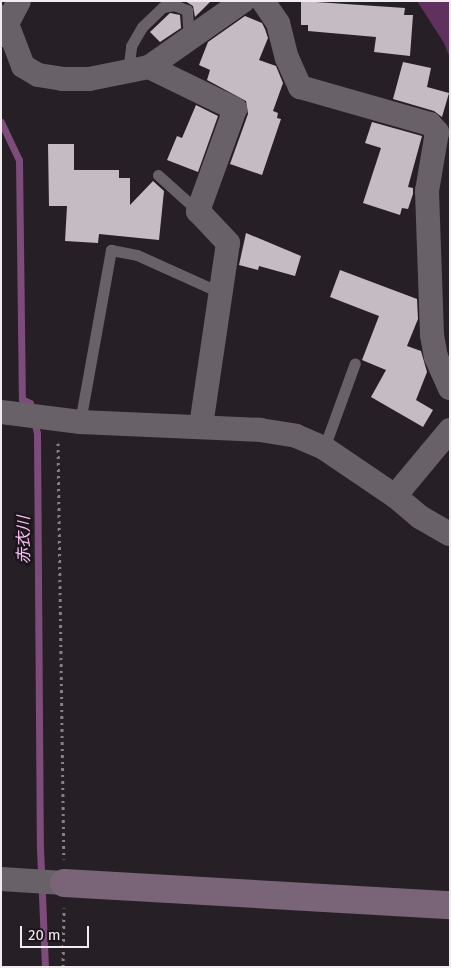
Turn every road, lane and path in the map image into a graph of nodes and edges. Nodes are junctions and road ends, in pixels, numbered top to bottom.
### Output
1 (19, 1) edge
2 (243, 1) edge
3 (263, 1) edge
4 (3, 25) edge
5 (189, 40) junction
6 (138, 69) junction
7 (158, 175) dead end
8 (198, 211) junction
9 (221, 293) junction
10 (355, 364) dead end
11 (450, 388) edge
12 (1, 412) edge
13 (69, 421) junction
14 (201, 425) junction
15 (450, 430) edge
16 (324, 448) junction
17 (395, 496) junction
18 (450, 534) edge
19 (1, 879) edge
20 (64, 883) junction
21 (450, 905) edge
22 (63, 967) edge

1 - 4 street
2 - 5 street
3 - 11 street
4 - 6 street
5 - 6 street
5 - 6 lane
6 - 8 street
7 - 8 lane
8 - 9 street
9 - 13 lane
9 - 14 street
10 - 16 lane
12 - 13 street
13 - 14 street
13 - 20 path
14 - 16 street
15 - 17 street
16 - 17 street
17 - 18 street
19 - 20 street
20 - 21 street
20 - 22 path

